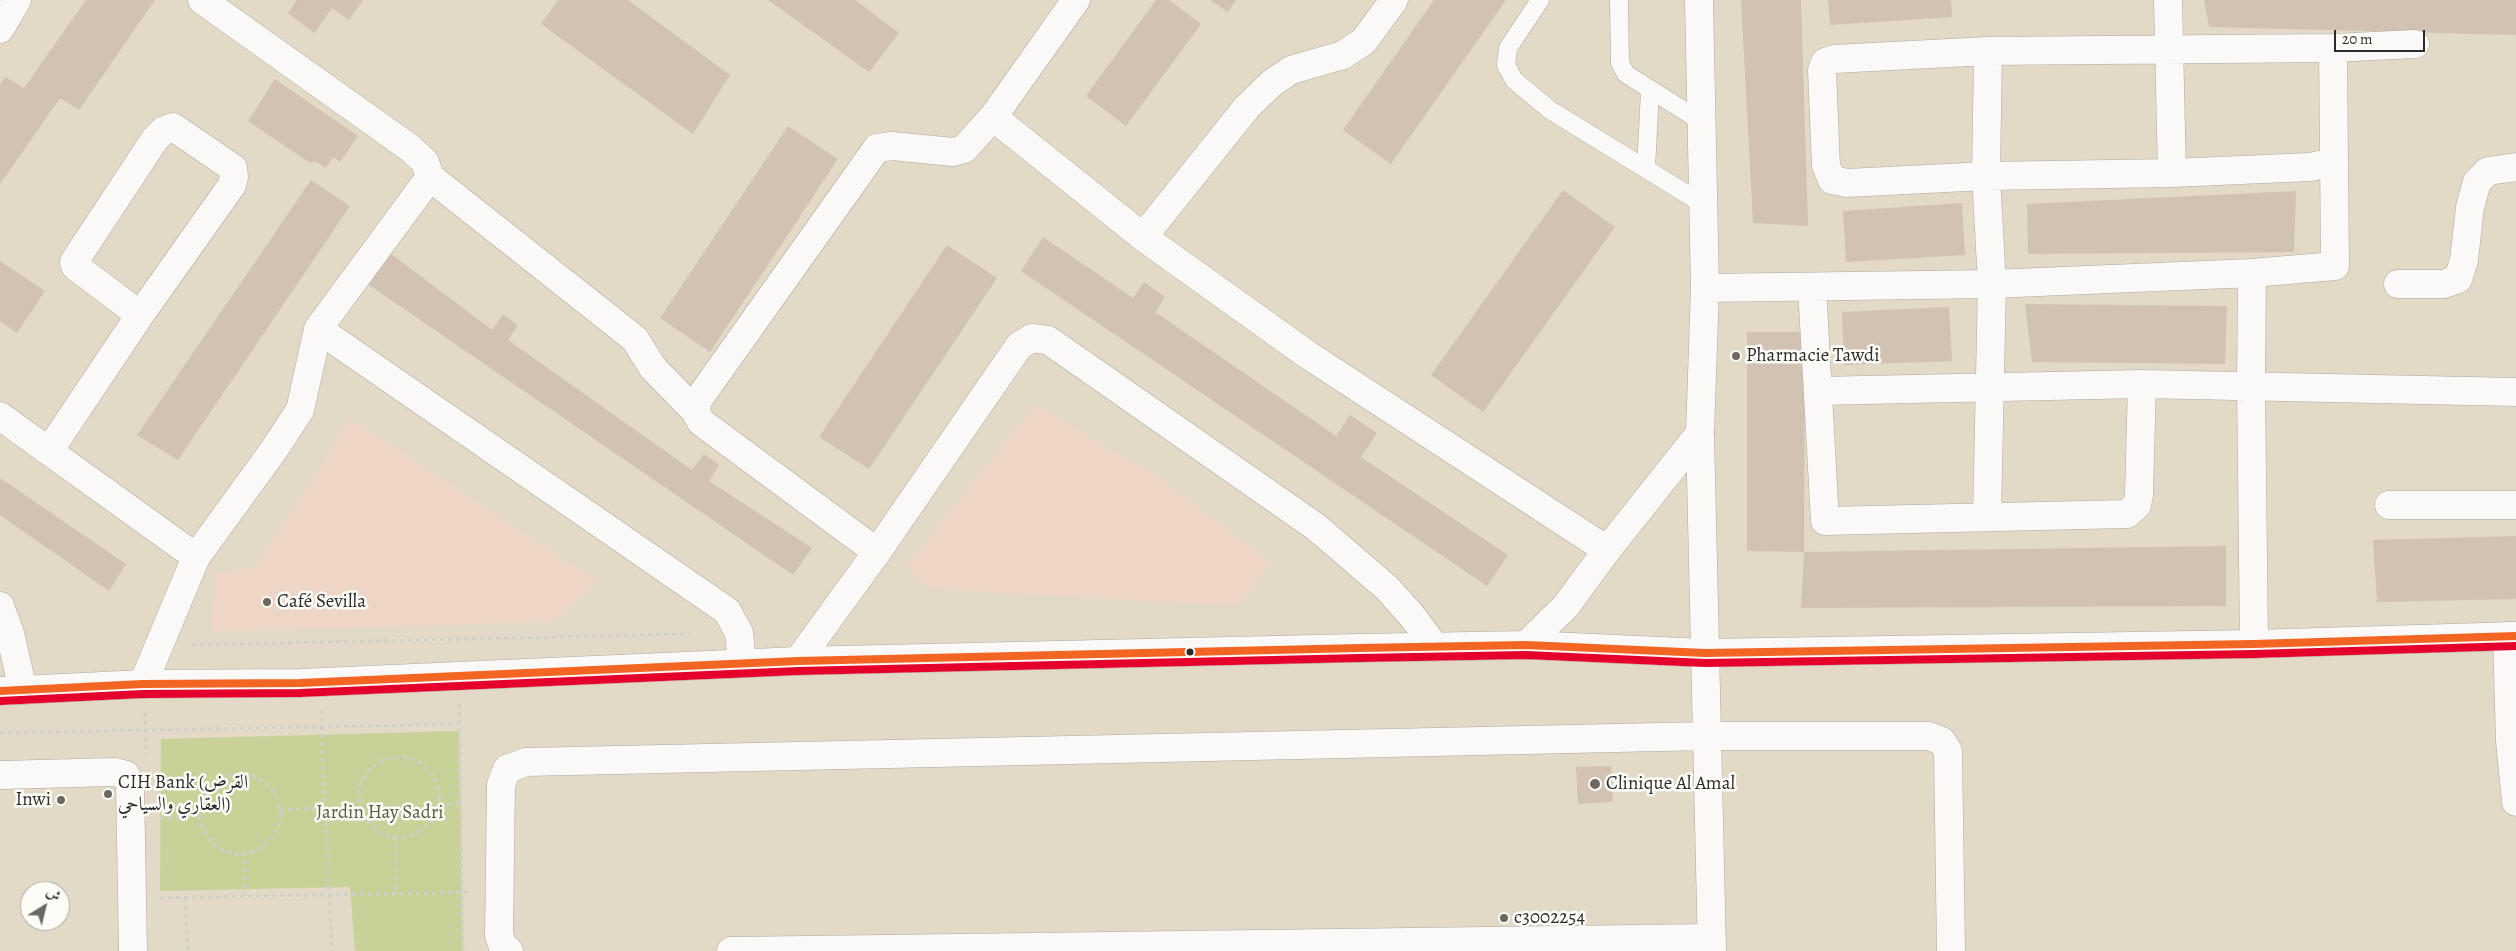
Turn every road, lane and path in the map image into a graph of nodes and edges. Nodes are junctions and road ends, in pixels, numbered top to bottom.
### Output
1 (17, 0) edge
2 (202, 0) edge
3 (1076, 0) edge
4 (1394, 0) edge
5 (1540, 0) edge
6 (1620, 0) edge
7 (1700, 0) edge
8 (2168, 0) edge
9 (0, 28) edge
10 (2414, 44) dead end
11 (2333, 48) junction
12 (2170, 50) junction
13 (1988, 51) junction
14 (1650, 91) junction
15 (993, 117) junction
16 (1702, 122) junction
17 (2334, 162) junction
18 (2516, 167) edge
19 (1646, 169) junction
20 (2172, 173) junction
21 (1986, 176) junction
22 (430, 177) junction
23 (1703, 204) junction
24 (1143, 237) junction
25 (2252, 273) junction
26 (1992, 284) junction
27 (2398, 284) dead end
28 (1812, 287) junction
29 (1705, 288) junction
30 (140, 315) junction
31 (318, 329) junction
32 (2142, 384) junction
33 (2251, 387) junction
34 (1988, 388) junction
35 (1818, 391) junction
36 (2516, 392) edge
37 (695, 411) junction
38 (0, 416) edge
39 (1700, 433) junction
40 (49, 451) junction
41 (2389, 505) dead end
42 (2516, 505) edge
43 (1987, 517) junction
44 (1607, 550) junction
45 (877, 552) junction
46 (196, 557) junction
47 (0, 606) edge
48 (738, 633) junction
49 (2511, 636) edge
50 (2254, 644) junction
51 (159, 646) junction
52 (1526, 646) junction
53 (1435, 647) junction
54 (1705, 653) junction
55 (798, 661) junction
56 (742, 663) junction
57 (143, 684) junction
58 (11, 690) edge
59 (323, 727) junction
60 (146, 730) junction
61 (0, 733) edge
62 (1706, 736) junction
63 (147, 759) dead end
64 (0, 775) edge
65 (2516, 802) edge
66 (461, 803) junction
67 (439, 805) junction
68 (325, 808) junction
69 (280, 810) junction
70 (199, 815) junction
71 (131, 822) junction
72 (396, 837) junction
73 (245, 854) junction
74 (499, 891) junction
75 (462, 892) junction
76 (396, 893) junction
77 (330, 894) junction
78 (245, 896) junction
79 (132, 898) junction
80 (186, 898) junction
81 (1712, 945) edge
82 (1406, 947) edge
83 (1259, 948) edge
84 (931, 950) edge
85 (133, 951) edge
86 (188, 951) edge
87 (332, 951) edge
88 (463, 951) edge
89 (509, 951) edge
90 (731, 951) edge
91 (791, 951) edge
92 (1951, 951) edge

1 - 9 street
2 - 22 street
3 - 15 street
4 - 24 street
5 - 19 lane
6 - 14 lane
7 - 16 street
8 - 12 street
10 - 11 street
11 - 12 street
11 - 17 street
12 - 13 street
12 - 20 street
13 - 21 street
13 - 21 street
14 - 16 lane
14 - 19 lane
15 - 24 street
15 - 37 street
16 - 23 street
17 - 20 street
17 - 25 street
18 - 27 street
19 - 23 lane
20 - 21 street
21 - 26 street
22 - 31 street
22 - 37 street
23 - 29 street
24 - 44 street
25 - 26 street
25 - 33 street
26 - 28 street
26 - 34 street
28 - 29 street
28 - 35 street
29 - 39 street
30 - 30 street
30 - 40 street
31 - 46 street
31 - 48 street
32 - 33 street
32 - 34 street
32 - 43 street
33 - 36 street
33 - 50 street
34 - 35 street
34 - 43 street
35 - 43 street
37 - 45 street
38 - 40 street
39 - 44 street
39 - 54 street
40 - 46 street
41 - 42 street
44 - 52 street
45 - 53 street
45 - 55 street
46 - 51 street
47 - 58 street
48 - 51 path
48 - 56 street
49 - 50 street
49 - 65 street
50 - 54 street
51 - 57 street
52 - 53 street
52 - 54 street
53 - 55 street
54 - 62 street
55 - 56 street
56 - 57 street
57 - 58 street
59 - 60 path
59 - 66 path
59 - 68 path
60 - 61 path
60 - 63 path
62 - 74 street
62 - 81 street
62 - 92 street
64 - 71 street
66 - 67 path
66 - 75 path
67 - 72 path
67 - 72 path
68 - 69 path
68 - 77 path
69 - 70 path
69 - 73 path
70 - 71 path
70 - 73 path
71 - 79 street
72 - 76 path
73 - 78 path
74 - 75 path
74 - 89 street
75 - 76 path
75 - 88 path
76 - 77 path
77 - 78 path
77 - 87 path
78 - 80 path
79 - 80 path
79 - 85 street
80 - 86 path
81 - 82 street
82 - 83 street
83 - 84 street
84 - 91 street
90 - 91 street

